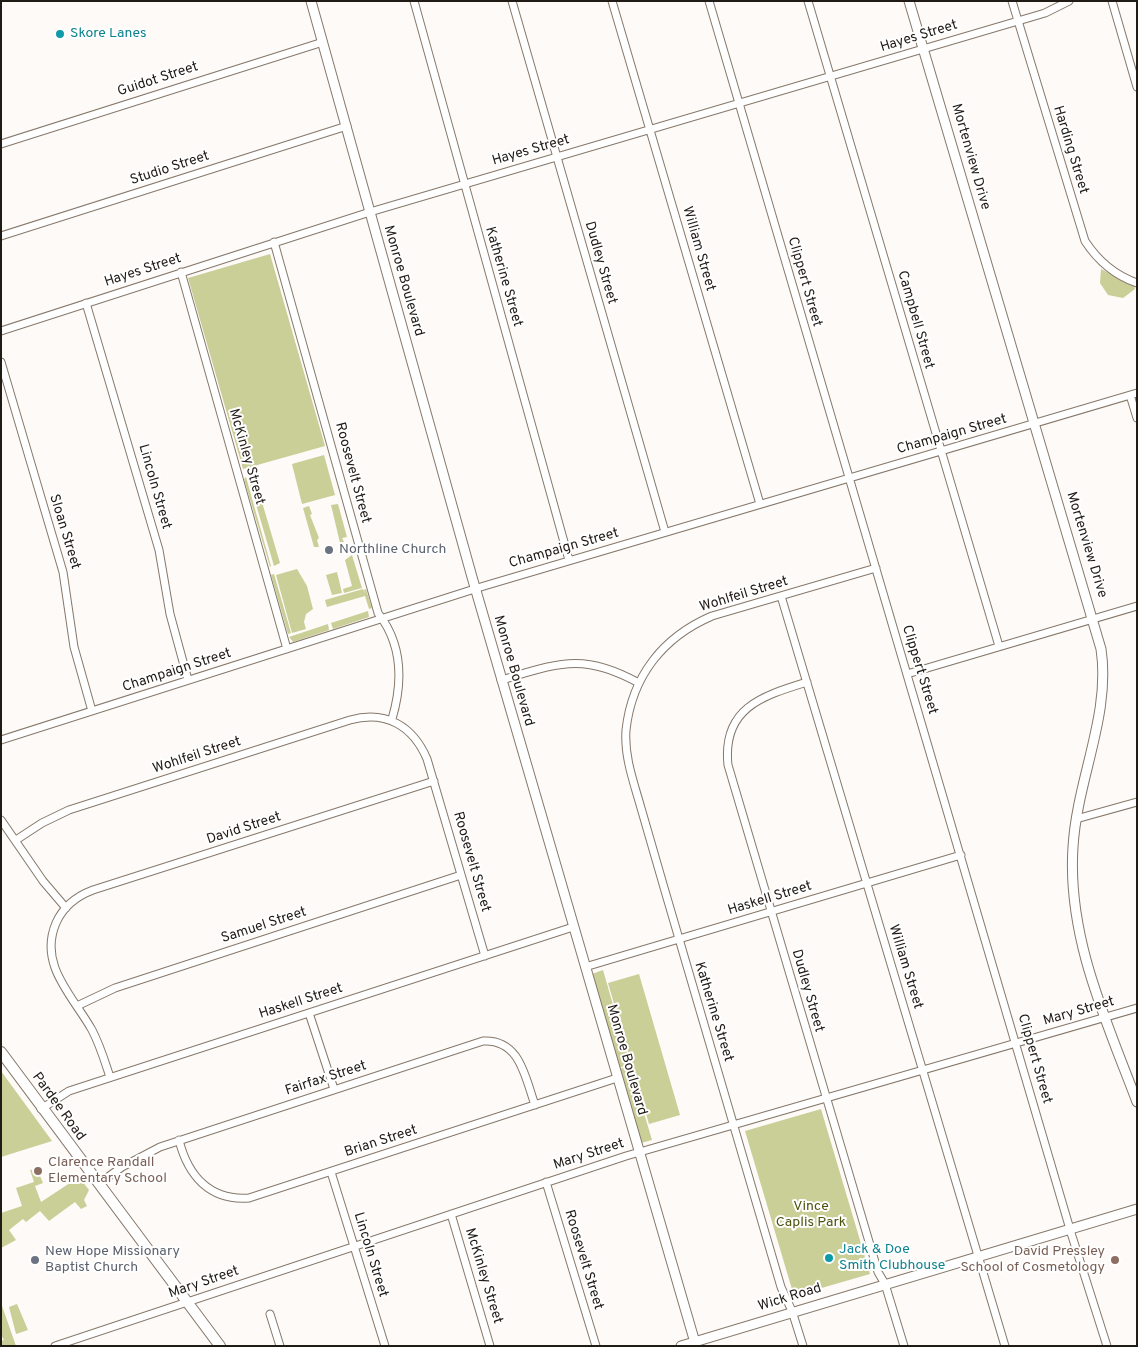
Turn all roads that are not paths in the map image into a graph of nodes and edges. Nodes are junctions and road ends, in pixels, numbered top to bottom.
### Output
1 (311, 1) edge
2 (414, 1) edge
3 (512, 1) edge
4 (612, 1) edge
5 (709, 1) edge
6 (808, 1) edge
7 (909, 1) edge
8 (1012, 1) edge
9 (1068, 1) edge
10 (1112, 1) edge
11 (1018, 21) junction
12 (323, 42) junction
13 (923, 49) junction
14 (830, 77) junction
15 (1137, 87) edge
16 (739, 103) junction
17 (347, 126) junction
18 (649, 130) junction
19 (1, 144) edge
20 (557, 157) junction
21 (464, 184) junction
22 (370, 212) junction
23 (1, 236) edge
24 (274, 242) junction
25 (181, 272) junction
26 (1137, 283) edge
27 (86, 303) junction
28 (1, 331) edge
29 (1, 362) edge
30 (1133, 394) edge
31 (1137, 418) edge
32 (1035, 424) junction
33 (941, 452) junction
34 (849, 478) junction
35 (760, 504) junction
36 (665, 532) junction
37 (570, 560) junction
38 (876, 568) junction
39 (475, 588) junction
40 (781, 596) junction
41 (1137, 606) edge
42 (382, 618) junction
43 (1093, 619) junction
44 (998, 646) junction
45 (287, 649) junction
46 (907, 674) junction
47 (188, 680) junction
48 (501, 680) junction
49 (806, 682) junction
50 (639, 683) junction
51 (92, 711) junction
52 (392, 720) junction
53 (1, 740) edge
54 (434, 781) junction
55 (1137, 802) edge
56 (1076, 819) junction
57 (1, 820) edge
58 (16, 840) junction
59 (961, 855) junction
60 (462, 876) junction
61 (866, 884) junction
62 (66, 908) junction
63 (771, 912) junction
64 (573, 927) junction
65 (679, 939) junction
66 (485, 956) junction
67 (585, 967) junction
68 (77, 1006) junction
69 (1137, 1008) edge
70 (308, 1013) junction
71 (1105, 1017) junction
72 (1016, 1043) junction
73 (1, 1052) edge
74 (922, 1069) junction
75 (110, 1078) junction
76 (617, 1078) junction
77 (334, 1089) junction
78 (826, 1098) junction
79 (1137, 1102) edge
80 (535, 1105) junction
81 (41, 1109) junction
82 (734, 1125) junction
83 (179, 1140) junction
84 (638, 1152) junction
85 (330, 1172) junction
86 (546, 1182) junction
87 (98, 1184) junction
88 (1137, 1209) edge
89 (450, 1214) junction
90 (1070, 1230) junction
91 (354, 1246) junction
92 (978, 1256) junction
93 (885, 1284) junction
94 (187, 1302) junction
95 (792, 1311) junction
96 (270, 1314) dead end
97 (68, 1344) edge
98 (695, 1344) edge
99 (55, 1346) edge
100 (220, 1346) edge
101 (280, 1346) edge
102 (385, 1346) edge
103 (490, 1346) edge
104 (596, 1346) edge
105 (682, 1346) edge
106 (803, 1346) edge
107 (904, 1346) edge
108 (1005, 1346) edge
109 (1107, 1346) edge

1 - 12 street, Monroe Boulevard
2 - 21 street, Katherine Street
3 - 20 street, Dudley Street
4 - 18 street, William Street
5 - 16 street, Clippert Street
6 - 14 street, Campbell Street
7 - 13 street, Mortenview Drive
8 - 11 street, Harding Street
9 - 11 street, Hayes Street
10 - 15 street
11 - 13 street, Hayes Street
11 - 26 street, Harding Street
12 - 17 street, Monroe Boulevard
12 - 19 street, Guidot Street
13 - 14 street, Hayes Street
13 - 32 street, Mortenview Drive
14 - 16 street, Hayes Street
14 - 33 street, Campbell Street
16 - 18 street, Hayes Street
16 - 34 street, Clippert Street
17 - 22 street, Monroe Boulevard
17 - 23 street, Studio Street
18 - 20 street, Hayes Street
18 - 35 street, William Street
20 - 21 street, Hayes Street
20 - 36 street, Dudley Street
21 - 22 street, Hayes Street
21 - 37 street, Katherine Street
22 - 24 street, Hayes Street
22 - 39 street, Monroe Boulevard
24 - 25 street, Hayes Street
24 - 42 street, Roosevelt Street
25 - 27 street, Hayes Street
25 - 45 street, McKinley Street
27 - 28 street, Hayes Street
27 - 47 street, Lincoln Street
29 - 51 street, Sloan Street
30 - 31 street
30 - 32 street, Champaign Street
32 - 33 street, Champaign Street
32 - 43 street, Mortenview Drive
33 - 34 street, Champaign Street
33 - 44 street, Campbell Street
34 - 35 street, Champaign Street
34 - 38 street, Clippert Street
35 - 36 street, Champaign Street
36 - 37 street, Champaign Street
37 - 39 street, Champaign Street
38 - 40 street, Wohlfeil Street
38 - 46 street, Clippert Street
39 - 42 street, Champaign Street
39 - 48 street, Monroe Boulevard
40 - 49 street, William Street
40 - 50 street, Wohlfeil Street
41 - 43 street
42 - 45 street, Champaign Street
42 - 52 street, Roosevelt Street
43 - 44 street
43 - 56 street, Mortenview Drive
44 - 46 street
45 - 47 street, Champaign Street
46 - 59 street, Clippert Street
47 - 51 street, Champaign Street
48 - 50 street
48 - 64 street, Monroe Boulevard
49 - 61 street, William Street
49 - 63 street, Dudley Street
50 - 65 street, Katherine Street
51 - 53 street, Champaign Street
52 - 54 street, Roosevelt Street
52 - 58 street, Wohlfeil Street
54 - 60 street, Roosevelt Street
54 - 62 street, David Street
55 - 56 street
56 - 71 street, Mortenview Drive
57 - 58 street
58 - 62 street
59 - 61 street, Haskell Street
59 - 72 street, Clippert Street
60 - 66 street, Roosevelt Street
60 - 68 street, Samuel Street
61 - 63 street, Haskell Street
61 - 74 street, William Street
62 - 68 street
63 - 65 street, Haskell Street
63 - 78 street, Dudley Street
64 - 66 street, Haskell Street
64 - 67 street, Monroe Boulevard
65 - 67 street, Haskell Street
65 - 82 street, Katherine Street
66 - 70 street, Haskell Street
67 - 76 street, Monroe Boulevard
68 - 75 street
69 - 71 street, Mary Street
70 - 75 street, Haskell Street
70 - 77 street
71 - 72 street, Mary Street
71 - 79 street, Mortenview Drive
72 - 74 street, Mary Street
72 - 90 street, Clippert Street
73 - 81 main road, Pardee Road
74 - 78 street, Mary Street
74 - 92 street, William Street
75 - 81 street, Haskell Street
76 - 80 street, Brian Street
76 - 84 street, Monroe Boulevard
77 - 80 street, Fairfax Street
77 - 83 street, Fairfax Street
78 - 82 street, Mary Street
78 - 93 street, Dudley Street
80 - 85 street, Brian Street
81 - 87 main road, Pardee Road
82 - 84 street, Mary Street
82 - 95 street, Katherine Street
83 - 85 street, Brian Street
83 - 87 street, Fairfax Street
84 - 86 street, Mary Street
84 - 98 street, Monroe Boulevard
85 - 91 street, Lincoln Street
86 - 89 street, Mary Street
86 - 104 street, Roosevelt Street
87 - 94 main road, Pardee Road
88 - 90 street, Wick Road
89 - 91 street, Mary Street
89 - 103 street, McKinley Street
90 - 92 street, Wick Road
90 - 109 street, Clippert Street
91 - 94 street, Mary Street
91 - 102 street, Lincoln Street
92 - 93 street, Wick Road
92 - 108 street, William Street
93 - 95 street, Wick Road
93 - 107 street, Dudley Street
94 - 97 street, Mary Street
94 - 100 main road, Pardee Road
95 - 98 street, Wick Road
95 - 106 street, Katherine Street
96 - 101 street
97 - 99 street, Mary Street
98 - 105 street, Wick Road

